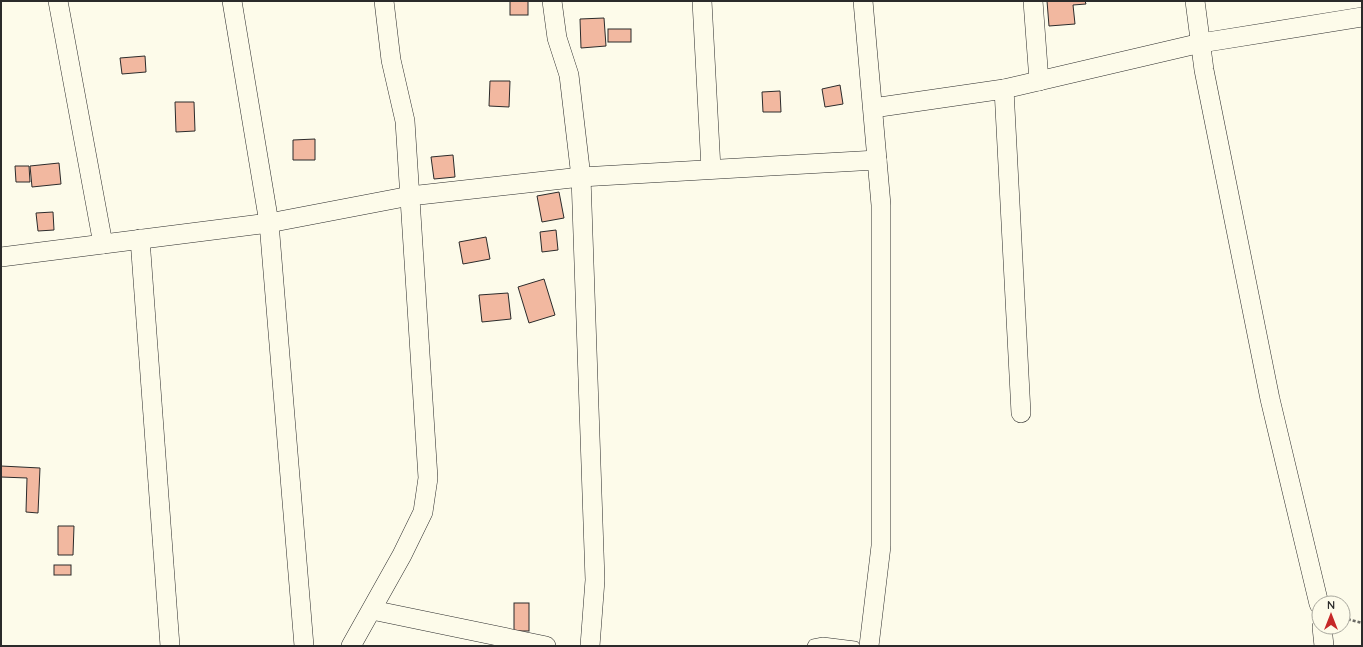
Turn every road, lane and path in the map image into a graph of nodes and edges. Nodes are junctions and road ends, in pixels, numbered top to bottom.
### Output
1 (58, 1) edge
2 (232, 1) edge
3 (384, 1) edge
4 (552, 1) edge
5 (702, 1) edge
6 (863, 1) edge
7 (1033, 1) edge
8 (1195, 1) edge
9 (1355, 12) edge
10 (1201, 44) junction
11 (1039, 81) junction
12 (1004, 89) junction
13 (873, 108) junction
14 (877, 160) junction
15 (711, 169) junction
16 (582, 178) junction
17 (410, 196) junction
18 (269, 223) junction
19 (140, 239) junction
20 (103, 244) junction
21 (1, 257) edge
22 (1021, 413) dead end
23 (1317, 595) edge
24 (372, 610) junction
25 (1351, 620) edge
26 (1362, 623) edge
27 (1323, 635) edge
28 (170, 646) edge
29 (304, 646) edge
30 (351, 646) edge
31 (546, 646) edge
32 (590, 646) edge
33 (812, 646) edge
34 (854, 646) edge
35 (869, 646) edge
36 (1324, 646) edge

1 - 20 street
2 - 18 street
3 - 17 street
4 - 16 street
5 - 15 street
6 - 13 street
7 - 11 street
8 - 10 street
9 - 10 street
10 - 11 street
10 - 23 street
11 - 12 street
12 - 13 street
12 - 22 street
13 - 14 street
14 - 15 street
14 - 35 street
15 - 16 street
16 - 17 street
16 - 32 street
17 - 18 street
17 - 24 street
18 - 19 street
18 - 29 street
19 - 20 street
19 - 28 street
20 - 21 street
24 - 30 street
24 - 31 street
25 - 26 path
27 - 36 street
33 - 34 lane

